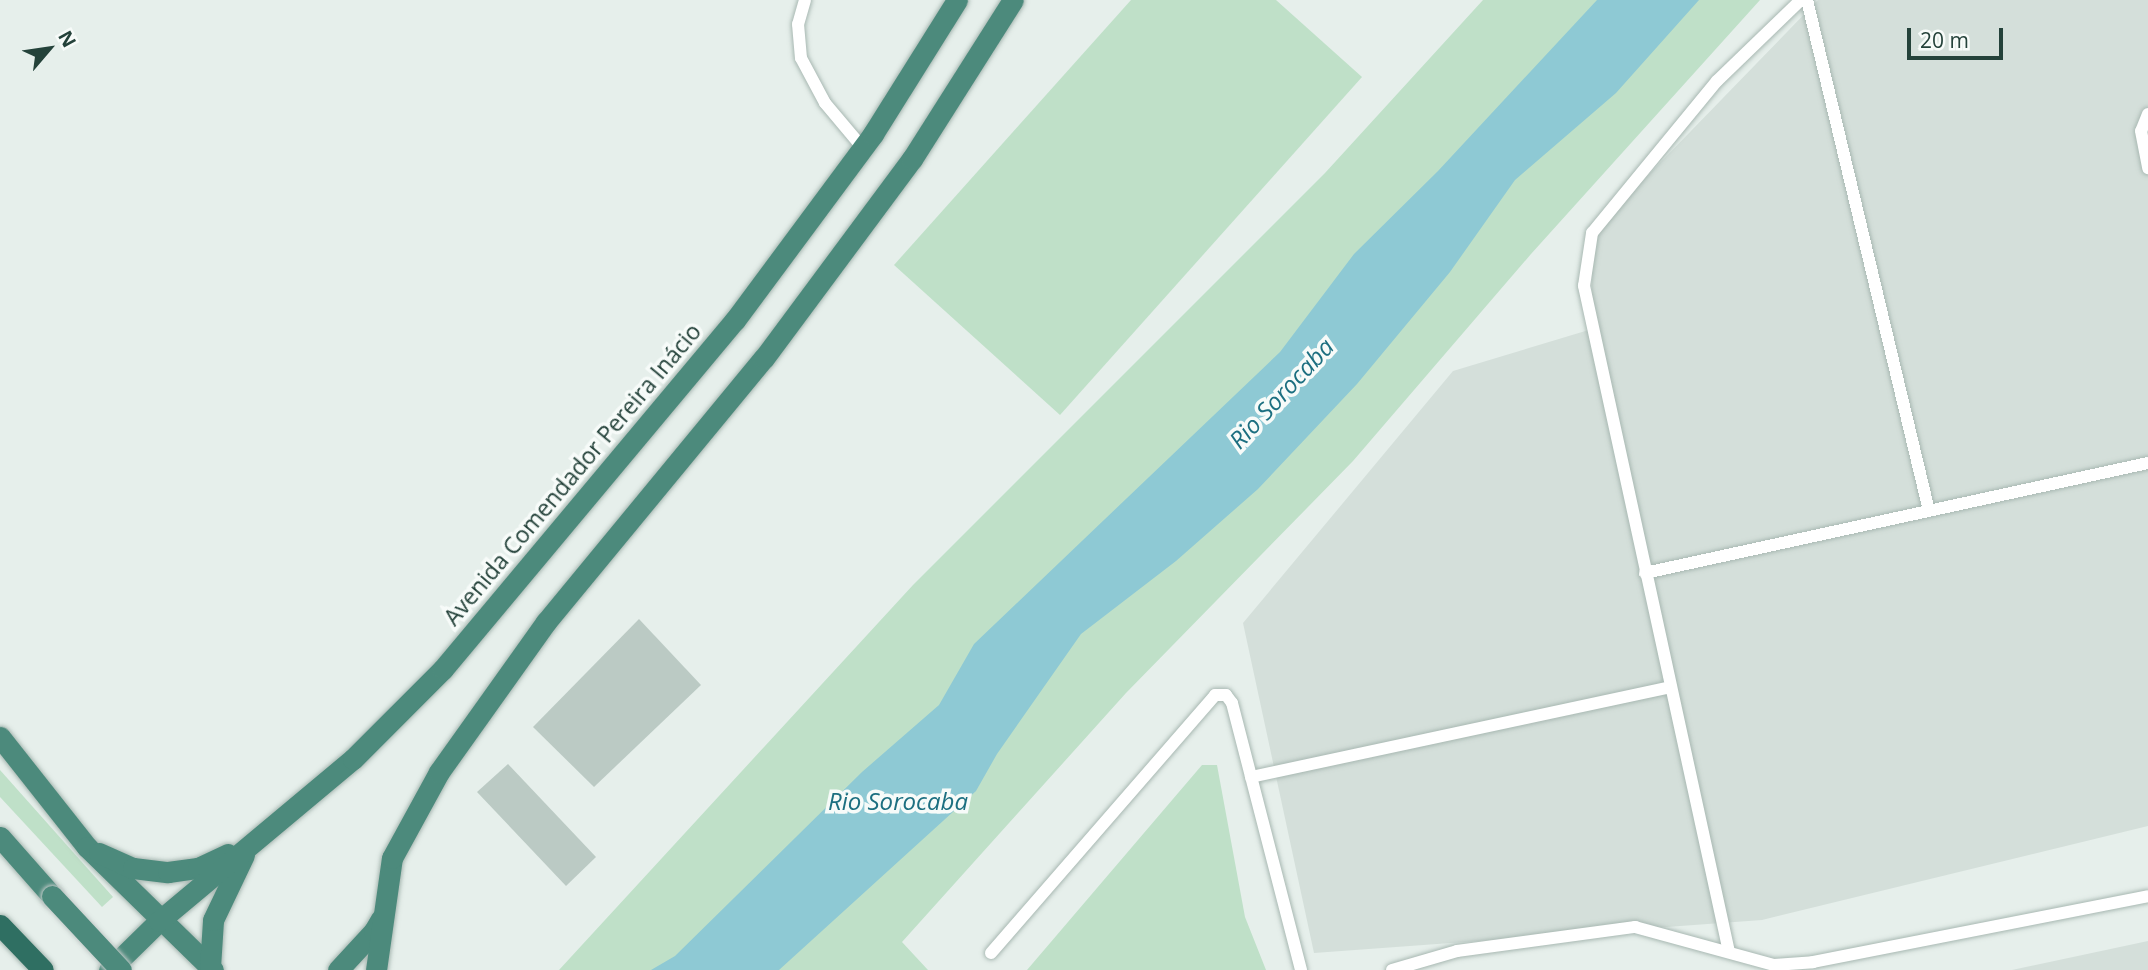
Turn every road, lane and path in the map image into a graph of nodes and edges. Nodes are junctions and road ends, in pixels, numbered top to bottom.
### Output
1 (805, 0) edge
2 (957, 0) edge
3 (1013, 0) edge
4 (1801, 0) edge
5 (1807, 0) edge
6 (2148, 114) edge
7 (862, 148) junction
8 (2148, 167) edge
9 (2148, 463) edge
10 (1929, 511) junction
11 (1646, 573) junction
12 (1670, 687) junction
13 (0, 737) edge
14 (1251, 777) junction
15 (0, 837) edge
16 (250, 844) junction
17 (87, 847) junction
18 (2148, 896) edge
19 (384, 914) junction
20 (159, 921) junction
21 (0, 925) edge
22 (1729, 952) junction
23 (990, 953) dead end
24 (211, 969) edge
25 (43, 970) edge
26 (109, 970) edge
27 (121, 970) edge
28 (338, 970) edge
29 (376, 970) edge
30 (1301, 970) edge
31 (1392, 970) edge

1 - 7 lane
2 - 7 highway, Avenida Comendador Pereira Inácio
3 - 19 highway
4 - 11 lane
5 - 10 lane
6 - 8 lane
7 - 16 highway, Avenida Comendador Pereira Inácio
9 - 10 lane
10 - 11 lane
11 - 12 lane
12 - 14 lane
12 - 22 lane
13 - 17 highway
14 - 23 lane
14 - 30 lane
15 - 27 highway, bridge
16 - 17 highway
16 - 20 highway, Avenida Comendador Pereira Inácio
16 - 24 highway
17 - 20 highway
18 - 22 lane
19 - 28 highway
19 - 29 highway
20 - 24 highway
20 - 26 highway, Avenida Comendador Pereira Inácio
21 - 25 highway
22 - 31 lane

